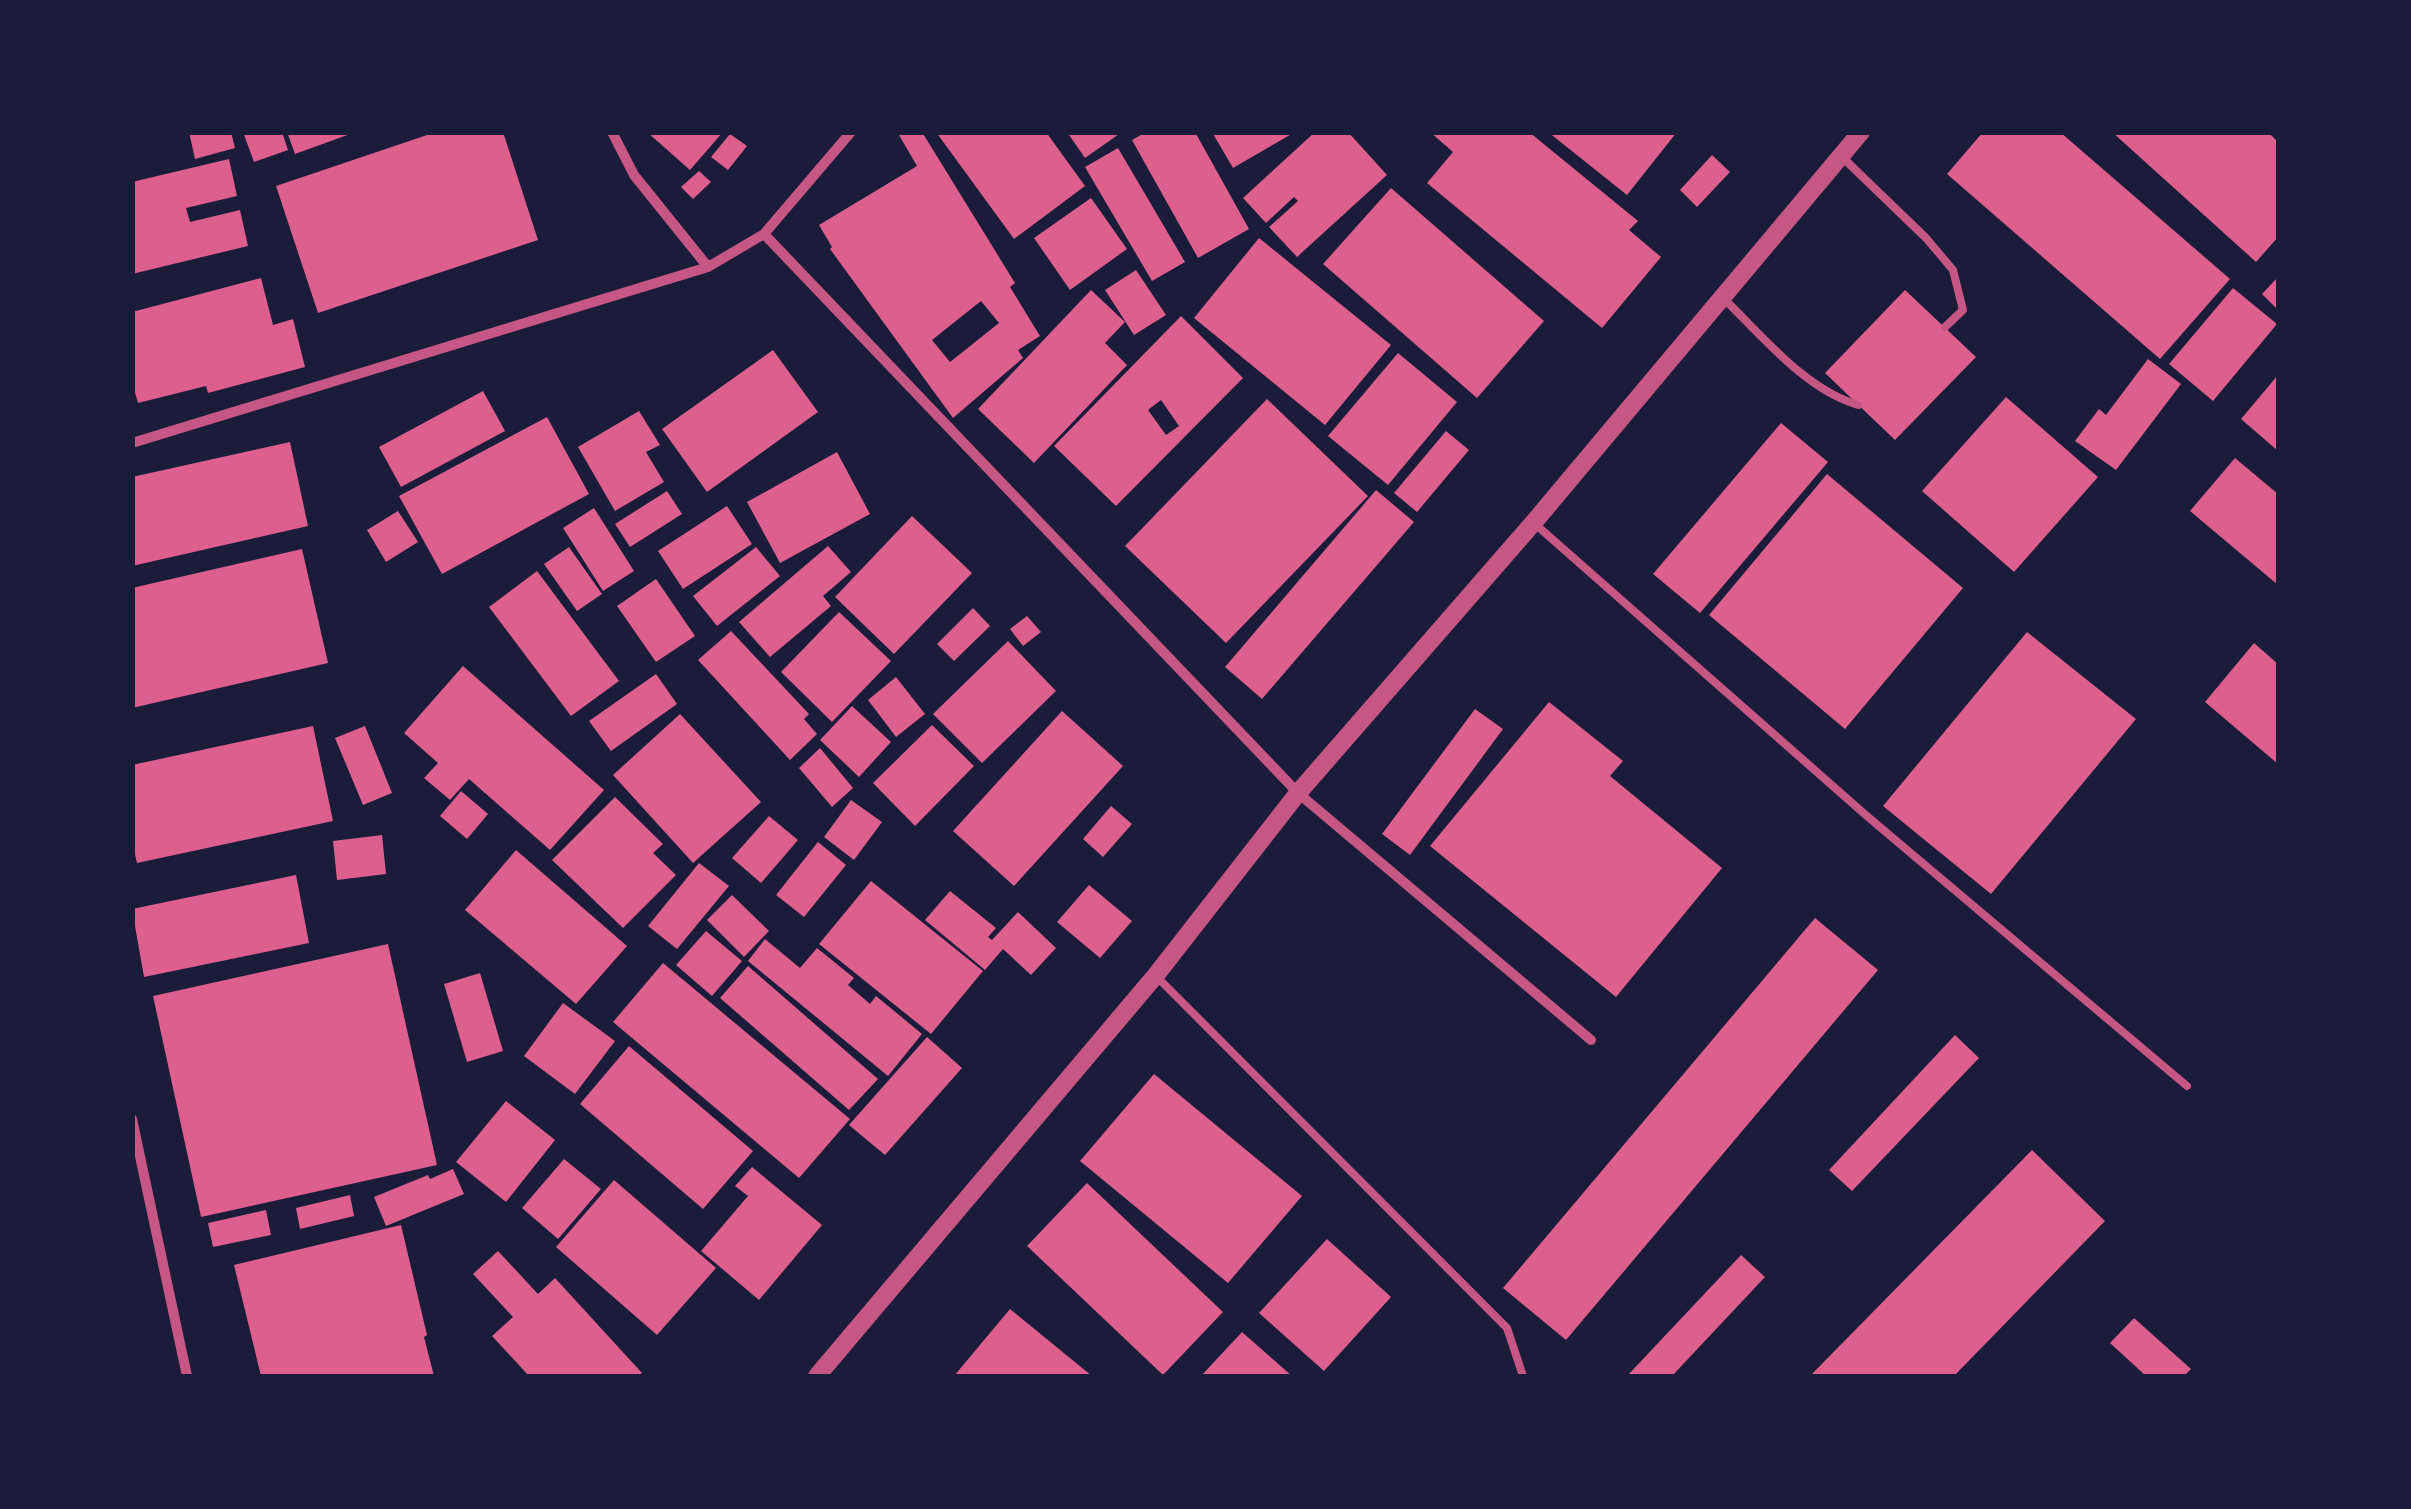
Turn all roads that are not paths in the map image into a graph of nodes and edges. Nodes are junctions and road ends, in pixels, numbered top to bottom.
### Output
1 (612, 132) edge
2 (851, 132) edge
3 (1862, 132) edge
4 (1841, 156) junction
5 (764, 234) junction
6 (708, 267) junction
7 (1722, 297) junction
8 (1946, 327) dead end
9 (1858, 405) dead end
10 (132, 443) edge
11 (1534, 522) junction
12 (1298, 793) junction
13 (1156, 975) junction
14 (1591, 1040) dead end
15 (2187, 1086) dead end
16 (132, 1119) edge
17 (188, 1376) edge
18 (817, 1376) edge
19 (1523, 1376) edge

1 - 6 street
2 - 5 street
3 - 4 street
4 - 7 street
4 - 8 lane
5 - 6 street
5 - 12 street
6 - 10 street
7 - 9 lane
7 - 11 street
11 - 12 street
11 - 15 lane
12 - 13 street
12 - 14 street
13 - 18 street
13 - 19 lane
16 - 17 street

